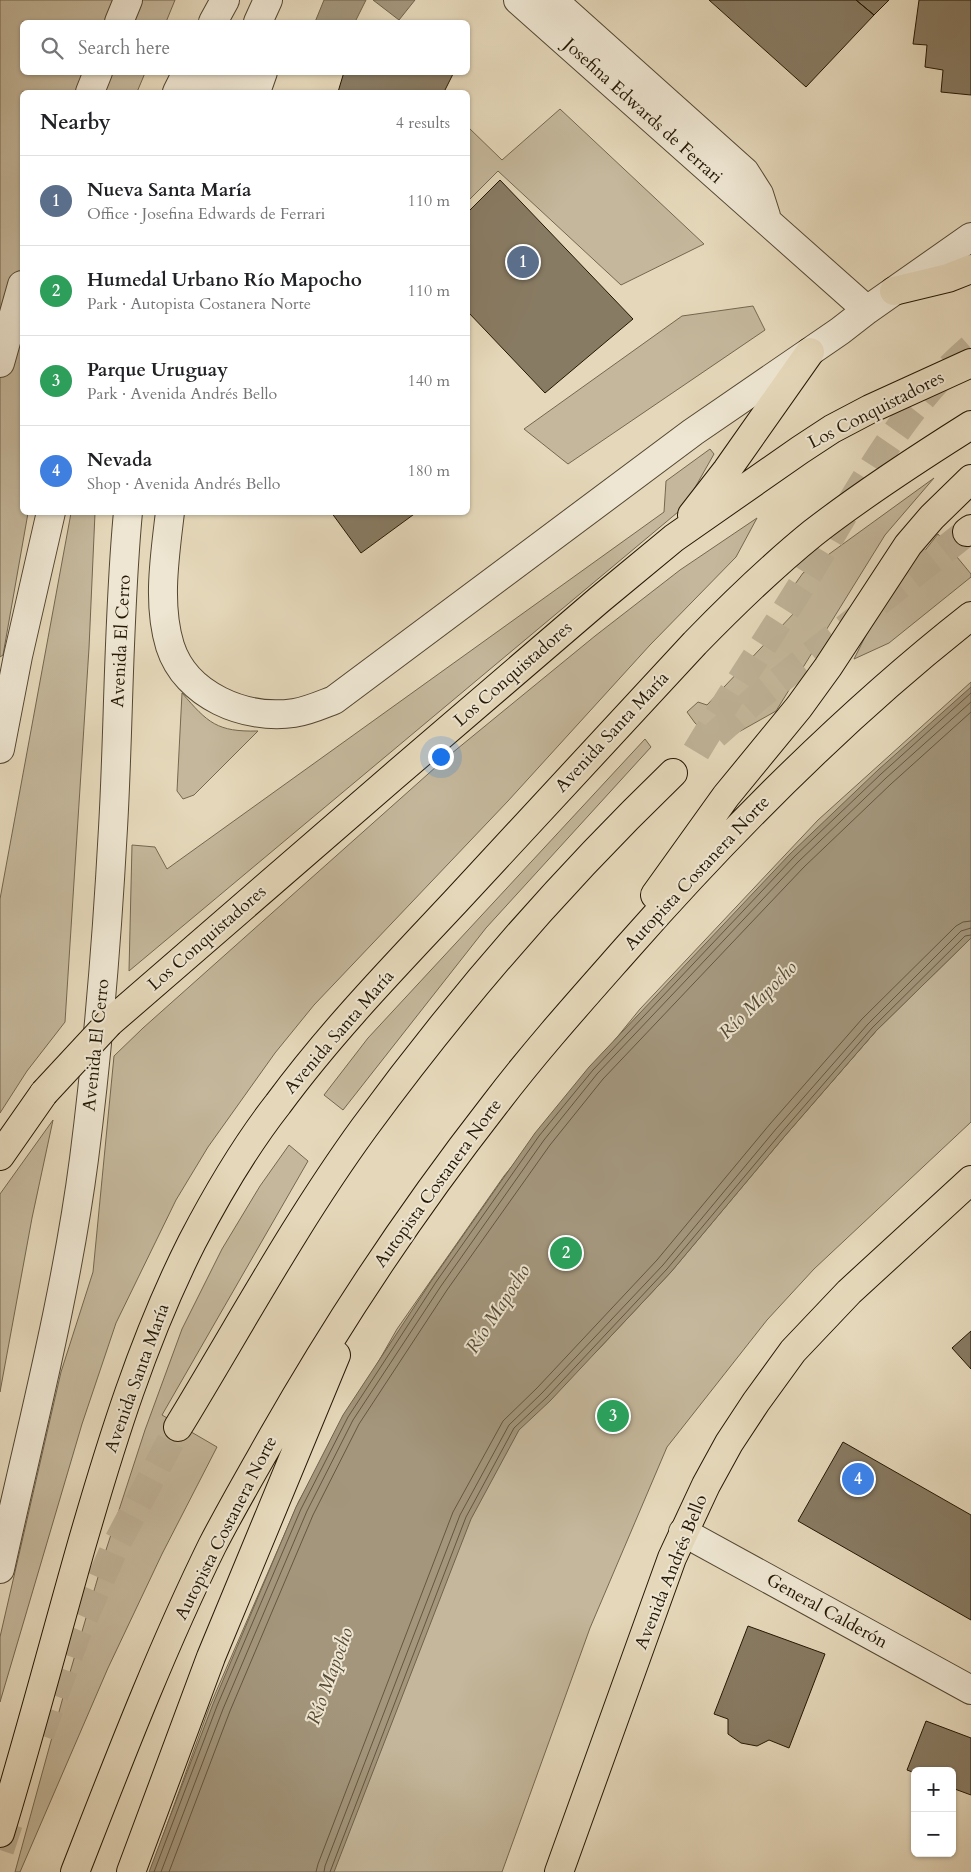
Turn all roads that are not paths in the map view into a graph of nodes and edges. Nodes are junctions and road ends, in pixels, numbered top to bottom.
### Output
1 (128, 0) edge
2 (225, 0) edge
3 (230, 0) edge
4 (268, 0) edge
5 (285, 0) edge
6 (518, 0) edge
7 (553, 0) edge
8 (120, 20) edge
9 (214, 20) edge
10 (224, 20) edge
11 (259, 20) edge
12 (279, 20) edge
13 (97, 75) edge
14 (186, 75) edge
15 (207, 75) edge
16 (234, 75) edge
17 (262, 75) edge
18 (91, 90) edge
19 (179, 90) edge
20 (203, 90) edge
21 (227, 90) edge
22 (257, 90) edge
23 (768, 222) junction
24 (971, 237) edge
25 (971, 269) edge
26 (894, 291) junction
27 (20, 292) edge
28 (866, 310) junction
29 (810, 352) junction
30 (0, 363) edge
31 (971, 363) edge
32 (971, 425) edge
33 (971, 479) edge
34 (50, 515) edge
35 (128, 515) edge
36 (170, 515) edge
37 (674, 538) junction
38 (971, 616) edge
39 (0, 748) edge
40 (673, 773) tunnel mouth
41 (594, 986) junction
42 (0, 1156) edge
43 (971, 1180) edge
44 (368, 1280) junction
45 (178, 1427) tunnel mouth
46 (683, 1532) junction
47 (0, 1569) edge
48 (971, 1690) edge
49 (0, 1833) tunnel mouth
50 (75, 1872) edge
51 (131, 1872) edge
52 (559, 1872) edge

1 - 8 street
2 - 9 street
3 - 10 street
4 - 11 street
5 - 12 street
6 - 23 street, Josefina Edwards de Ferrari
7 - 23 street, Josefina Edwards de Ferrari
13 - 18 street
14 - 19 street
15 - 20 street
16 - 21 street
17 - 22 street
23 - 28 street, Josefina Edwards de Ferrari
24 - 26 street
25 - 26 main road
26 - 28 street
27 - 30 street
28 - 29 street
29 - 36 street
29 - 37 main road
31 - 37 main road, Los Conquistadores
32 - 49 main road, Avenida Santa María
33 - 41 main road
34 - 39 street
35 - 47 street, Avenida El Cerro
37 - 42 main road, Los Conquistadores, bridge
38 - 41 main road, Autopista Costanera Norte
40 - 45 main road
41 - 44 main road, Autopista Costanera Norte
43 - 46 main road, Avenida Andrés Bello
44 - 50 main road, Autopista Costanera Norte
44 - 51 main road
46 - 48 street, General Calderón
46 - 52 main road, Avenida Andrés Bello

